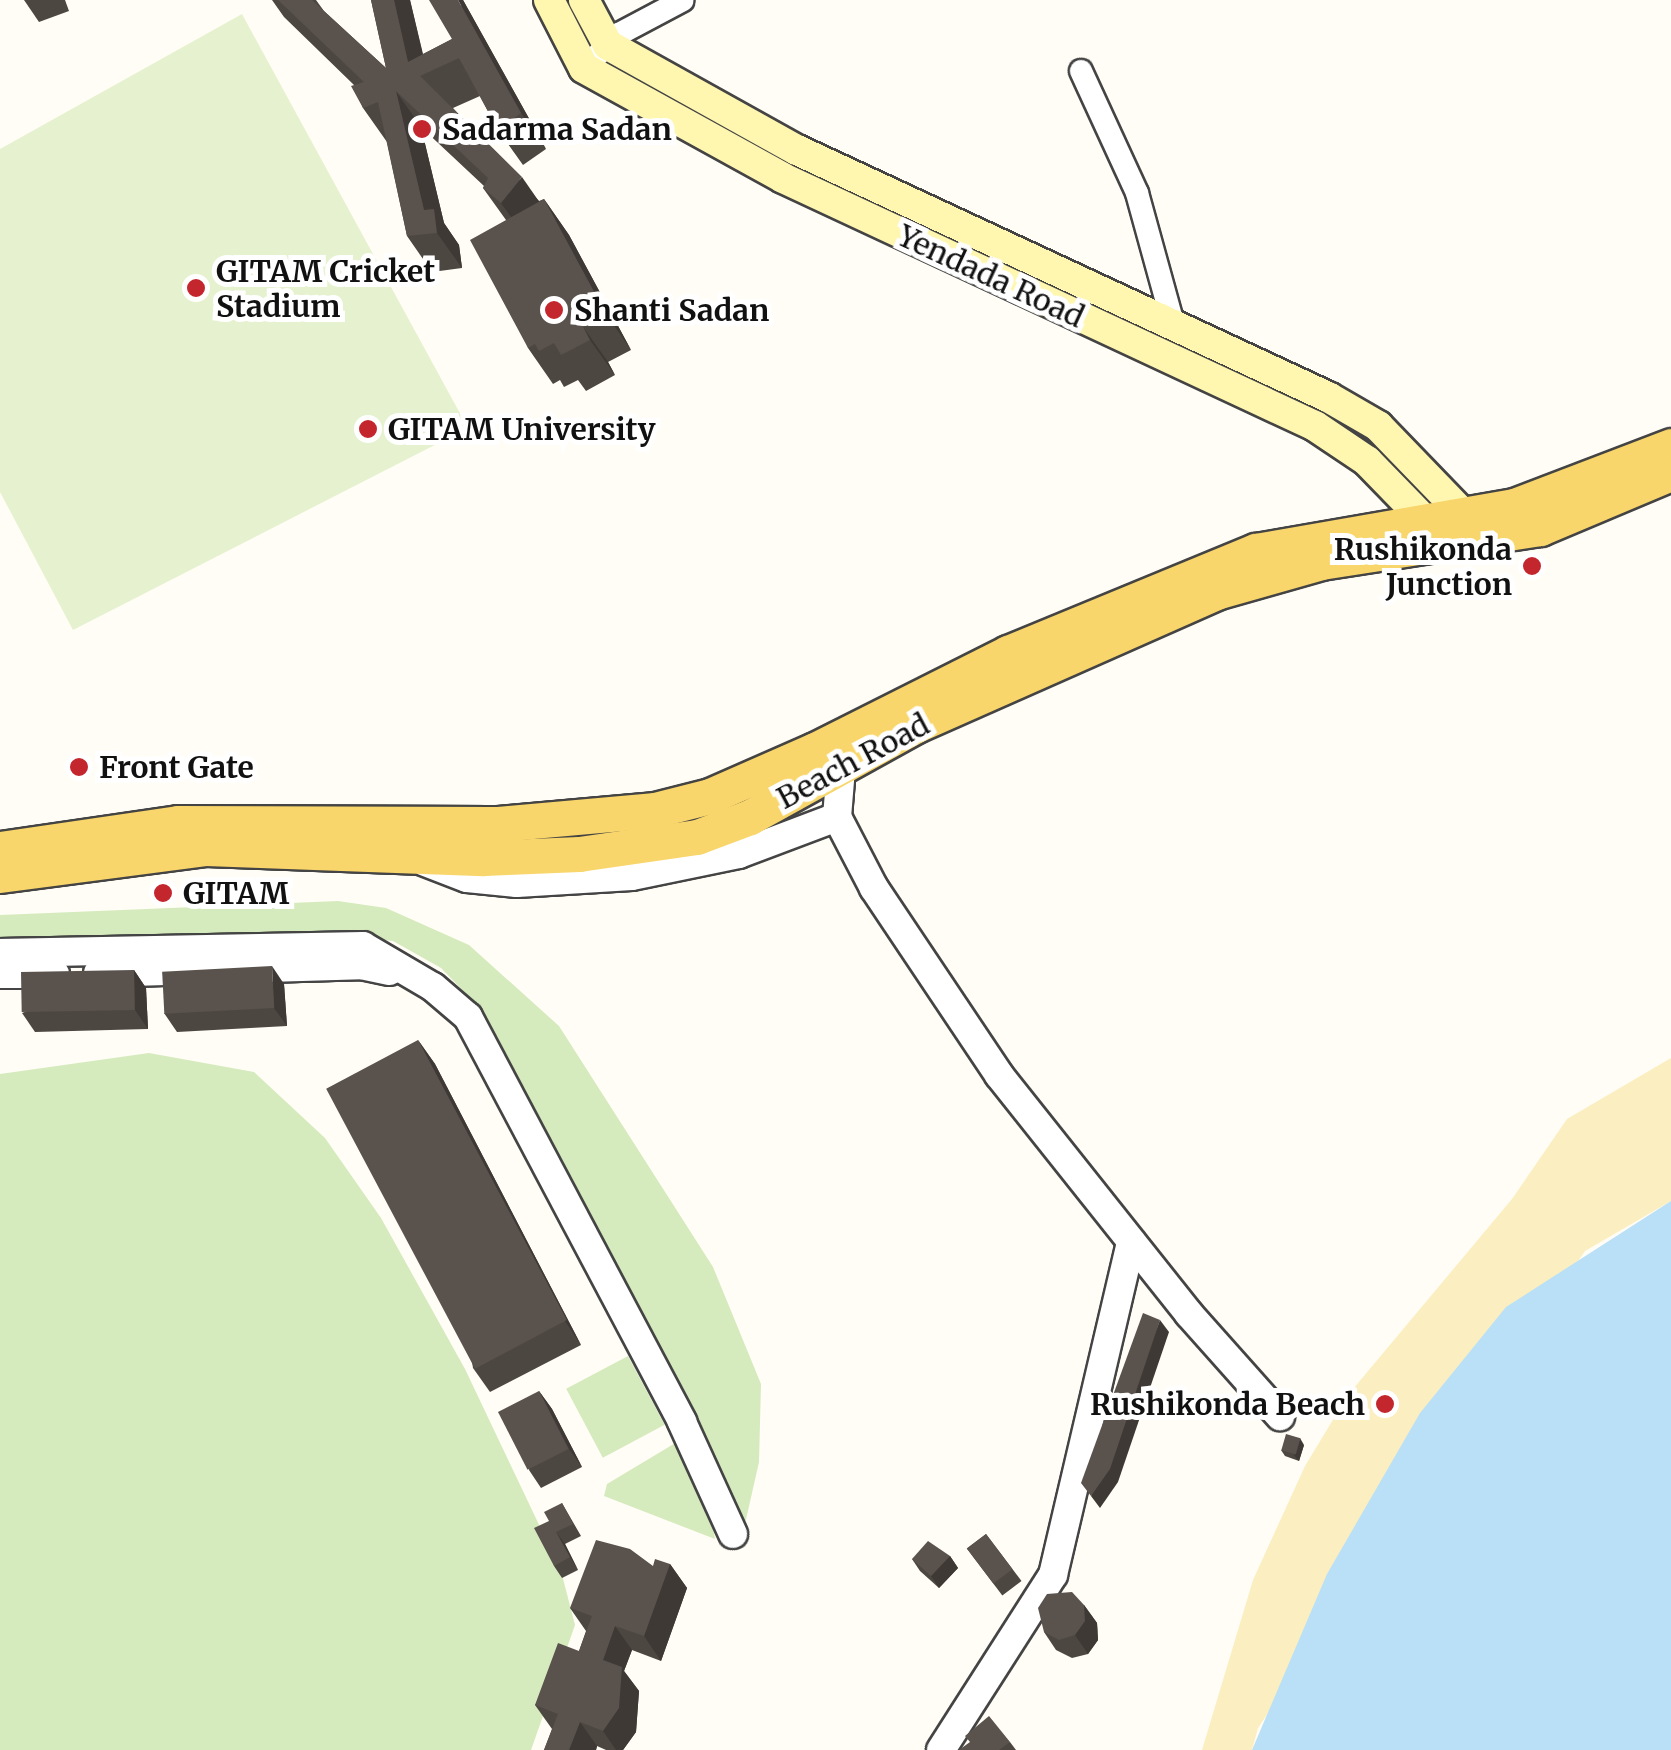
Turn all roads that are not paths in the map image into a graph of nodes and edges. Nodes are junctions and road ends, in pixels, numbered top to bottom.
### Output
1 (549, 0) edge
2 (584, 0) edge
3 (682, 0) edge
4 (608, 45) junction
5 (584, 68) junction
6 (1081, 71) dead end
7 (1174, 327) junction
8 (1671, 446) edge
9 (1671, 474) edge
10 (1454, 529) junction
11 (841, 768) junction
12 (837, 817) junction
13 (0, 849) edge
14 (410, 856) junction
15 (0, 875) edge
16 (0, 953) edge
17 (0, 974) edge
18 (410, 974) junction
19 (1131, 1242) junction
20 (1280, 1416) dead end
21 (732, 1534) dead end
22 (942, 1750) edge

1 - 5 main road
2 - 4 main road
3 - 4 street
4 - 5 street
4 - 7 main road, Yendada Road
5 - 10 main road, Yendada Road
6 - 7 street
7 - 10 main road, Yendada Road
8 - 10 main road
9 - 10 main road, Beach Road
10 - 11 main road, Beach Road
10 - 13 main road
11 - 12 street
11 - 14 main road, Beach Road
12 - 14 street
12 - 19 street
14 - 15 main road, Beach Road
16 - 18 street
17 - 18 street
18 - 21 street
19 - 20 street
19 - 22 street

